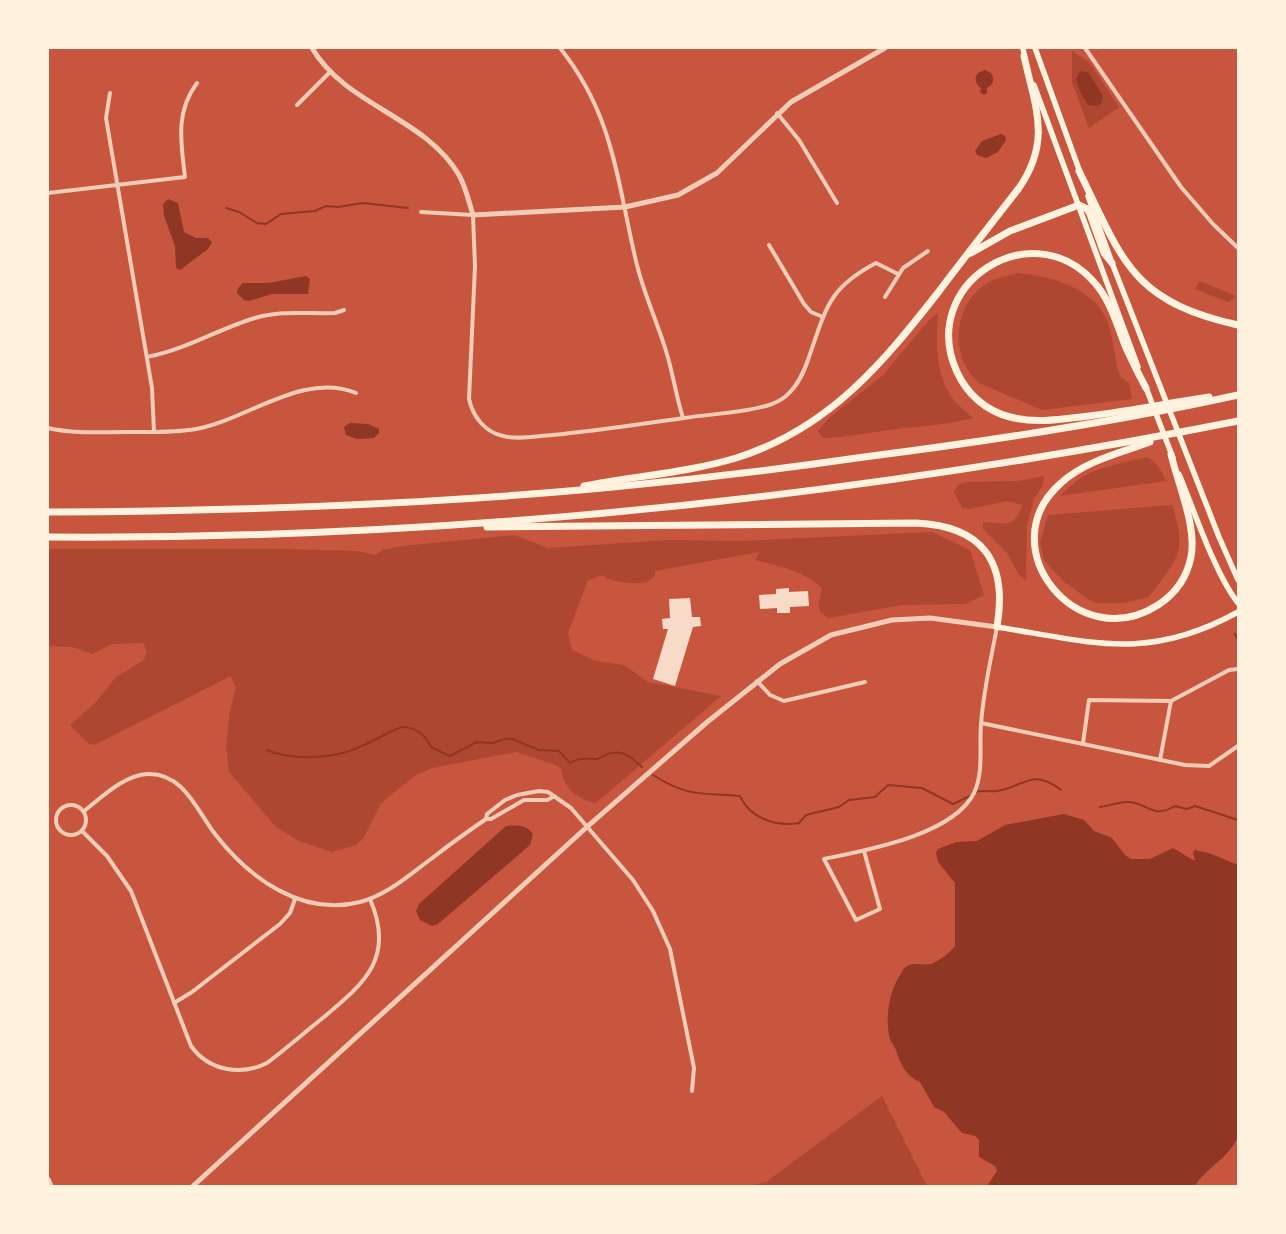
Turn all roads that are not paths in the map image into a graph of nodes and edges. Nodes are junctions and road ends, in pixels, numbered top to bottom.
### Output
1 (312, 48) edge
2 (560, 48) edge
3 (885, 48) edge
4 (1022, 48) edge
5 (1035, 48) edge
6 (1086, 48) edge
7 (1024, 56) junction
8 (330, 72) junction
9 (197, 83) dead end
10 (110, 93) dead end
11 (297, 105) dead end
12 (777, 113) junction
13 (1079, 170) junction
14 (117, 186) junction
15 (48, 194) edge
16 (837, 203) dead end
17 (1079, 205) junction
18 (625, 207) junction
19 (421, 212) dead end
20 (473, 215) junction
21 (769, 245) dead end
22 (1238, 248) edge
23 (928, 251) dead end
24 (965, 257) junction
25 (1112, 264) junction
26 (898, 274) junction
27 (885, 297) dead end
28 (344, 310) dead end
29 (823, 317) junction
30 (1238, 325) edge
31 (147, 357) junction
32 (1146, 388) junction
33 (356, 393) dead end
34 (1238, 393) edge
35 (1134, 413) junction
36 (683, 418) junction
37 (1238, 421) edge
38 (48, 428) edge
39 (154, 432) junction
40 (1146, 441) junction
41 (1171, 454) junction
42 (544, 493) junction
43 (48, 512) edge
44 (444, 527) junction
45 (48, 537) edge
46 (1238, 580) edge
47 (1238, 603) edge
48 (1238, 612) edge
49 (997, 627) junction
50 (1238, 669) edge
51 (757, 681) junction
52 (865, 682) dead end
53 (1171, 701) junction
54 (981, 723) junction
55 (1083, 743) junction
56 (1238, 746) edge
57 (1160, 760) junction
58 (553, 797) junction
59 (84, 811) junction
60 (486, 819) junction
61 (588, 826) junction
62 (82, 831) junction
63 (864, 851) junction
64 (295, 899) junction
65 (370, 899) junction
66 (174, 1003) junction
67 (692, 1091) dead end
68 (48, 1179) edge
69 (51, 1186) edge
70 (193, 1186) edge

1 - 8 street
2 - 18 street
3 - 12 street
4 - 7 main road
5 - 13 main road
6 - 22 street
7 - 17 main road
7 - 24 highway
8 - 11 street
8 - 20 street
9 - 14 street
10 - 14 street
12 - 16 street
12 - 18 street
13 - 25 main road
13 - 30 highway
14 - 15 street
14 - 31 street
17 - 24 highway
17 - 25 highway
17 - 32 main road
18 - 20 street
18 - 36 street
19 - 20 street
20 - 36 street
21 - 29 street
23 - 26 street
24 - 42 highway
25 - 46 main road
26 - 27 street
26 - 29 street
28 - 31 street
29 - 36 street
31 - 39 street
32 - 35 highway
32 - 41 main road
33 - 39 street
34 - 35 highway
35 - 42 highway
37 - 40 highway
38 - 39 street
40 - 41 highway
40 - 44 highway
41 - 47 main road
42 - 43 highway
44 - 45 highway
44 - 49 highway
48 - 49 main road
49 - 51 street
49 - 54 street
50 - 53 street
51 - 52 street
51 - 61 street
53 - 55 street
53 - 57 street
54 - 55 street
54 - 63 street
55 - 57 street
56 - 57 street
58 - 60 street
58 - 60 street
58 - 61 street
59 - 62 street
59 - 62 street
59 - 64 street
60 - 65 street
61 - 67 street
61 - 70 street
62 - 66 street
63 - 63 street
64 - 65 street
64 - 66 street
65 - 66 street
68 - 69 street

